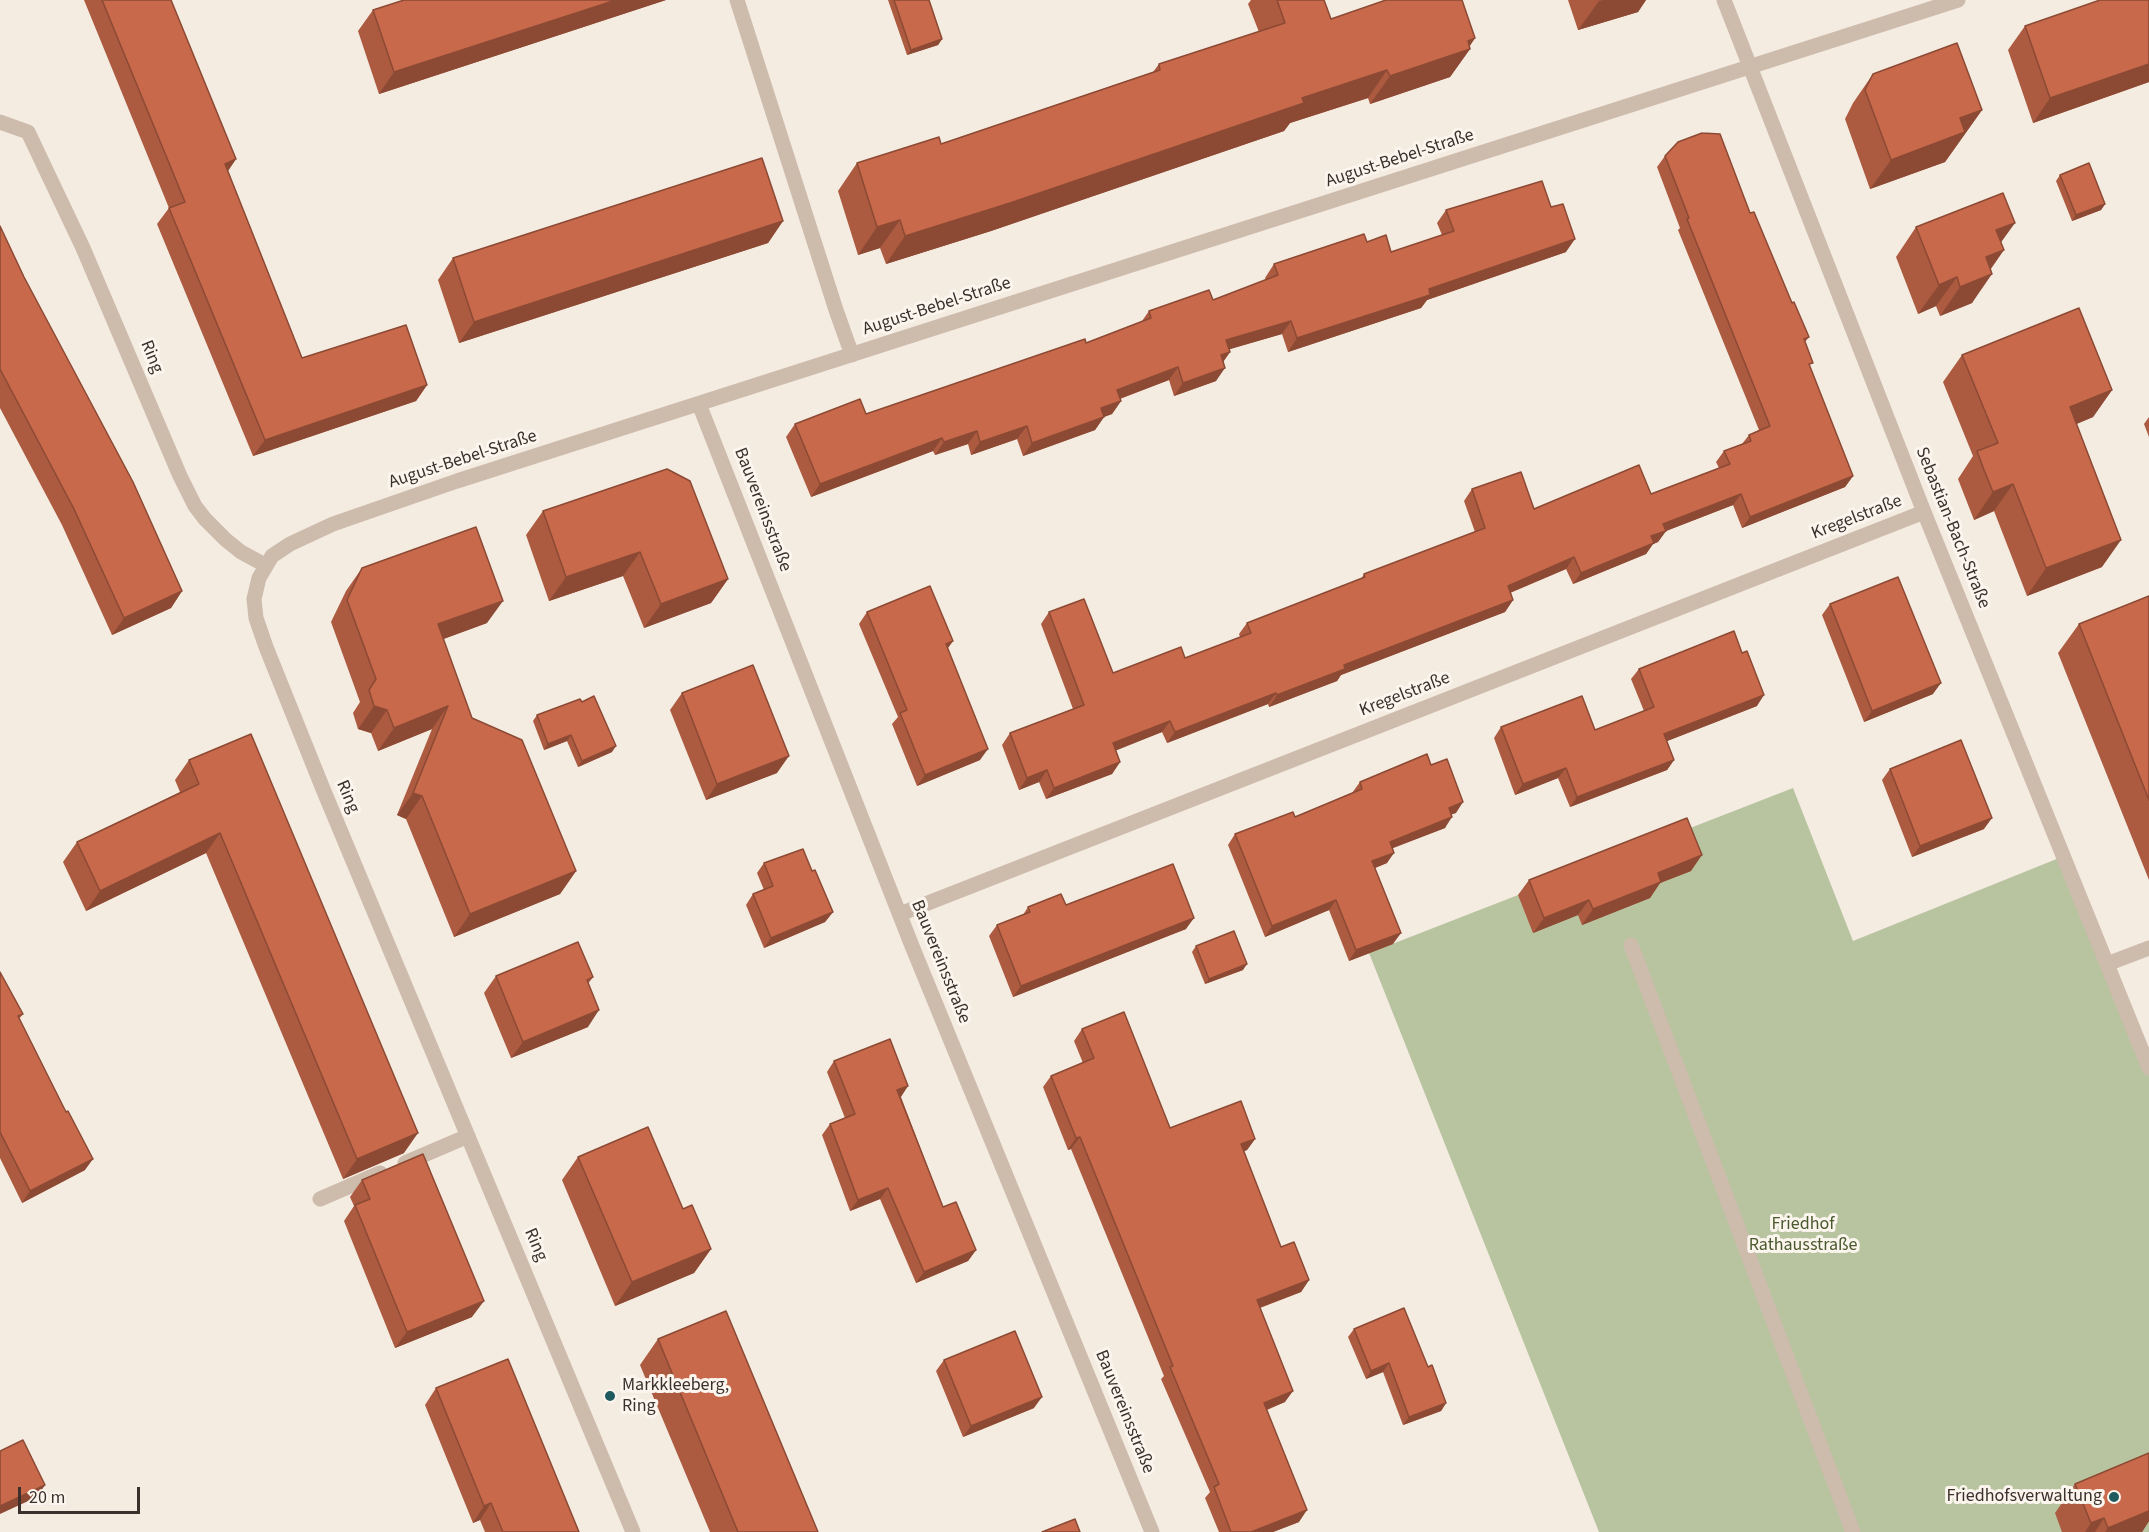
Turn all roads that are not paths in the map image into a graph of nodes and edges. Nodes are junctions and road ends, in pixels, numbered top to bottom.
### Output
1 (737, 0) edge
2 (1724, 0) edge
3 (1958, 0) edge
4 (1750, 67) junction
5 (0, 122) edge
6 (852, 355) junction
7 (699, 404) junction
8 (1924, 512) junction
9 (266, 565) junction
10 (900, 914) junction
11 (1630, 945) dead end
12 (2149, 948) edge
13 (2107, 964) junction
14 (2149, 1068) edge
15 (468, 1136) junction
16 (320, 1199) dead end
17 (633, 1532) edge
18 (1152, 1532) edge
19 (1853, 1532) edge

1 - 6 street, August-Bebel-Straße
2 - 4 street, Sebastian-Bach-Straße
3 - 4 street, August-Bebel-Straße
4 - 6 street, August-Bebel-Straße
4 - 8 street, Sebastian-Bach-Straße
5 - 9 street, Ring
6 - 7 street, August-Bebel-Straße
7 - 9 street, August-Bebel-Straße
7 - 10 street, Bauvereinsstraße
8 - 10 street, Kregelstraße
8 - 13 street, Sebastian-Bach-Straße
9 - 15 street, Ring
10 - 18 street, Bauvereinsstraße
11 - 19 street
12 - 13 street
13 - 14 street, Sebastian-Bach-Straße
15 - 16 street
15 - 17 street, Ring

